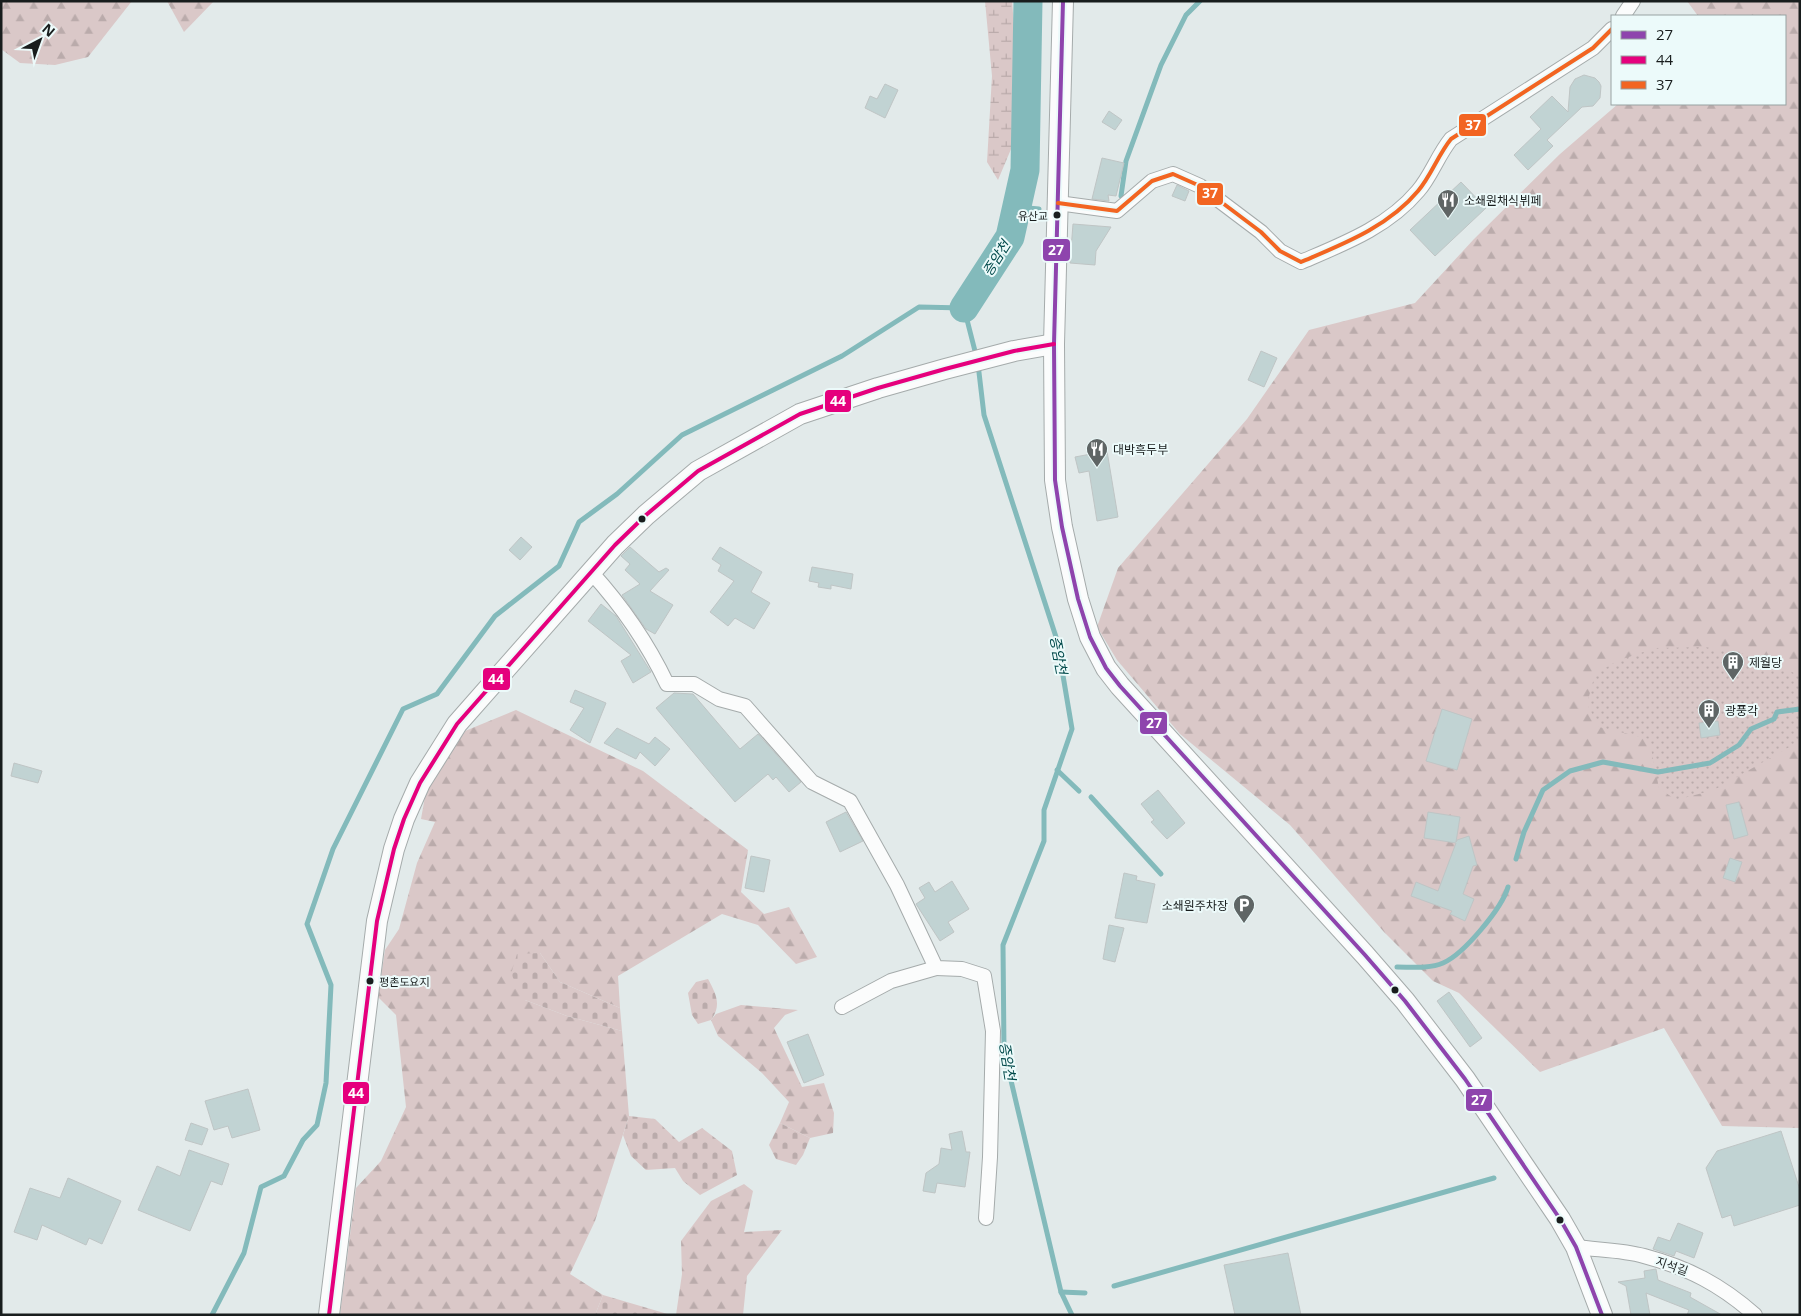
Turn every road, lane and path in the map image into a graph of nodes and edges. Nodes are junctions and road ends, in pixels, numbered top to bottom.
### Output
1 (1063, 1) edge
2 (1633, 1) edge
3 (1624, 15) edge
4 (1611, 30) edge
5 (1058, 203) junction
6 (1054, 344) junction
7 (591, 572) junction
8 (936, 968) junction
9 (842, 1007) dead end
10 (986, 1218) dead end
11 (1576, 1247) junction
12 (329, 1315) edge
13 (1602, 1315) edge
14 (1755, 1315) edge

1 - 5 main road
2 - 3 street
4 - 5 street
5 - 6 main road
6 - 7 main road
6 - 11 main road
7 - 8 street
7 - 12 main road
8 - 9 street
8 - 10 street
11 - 13 main road
11 - 14 street, 지석길

